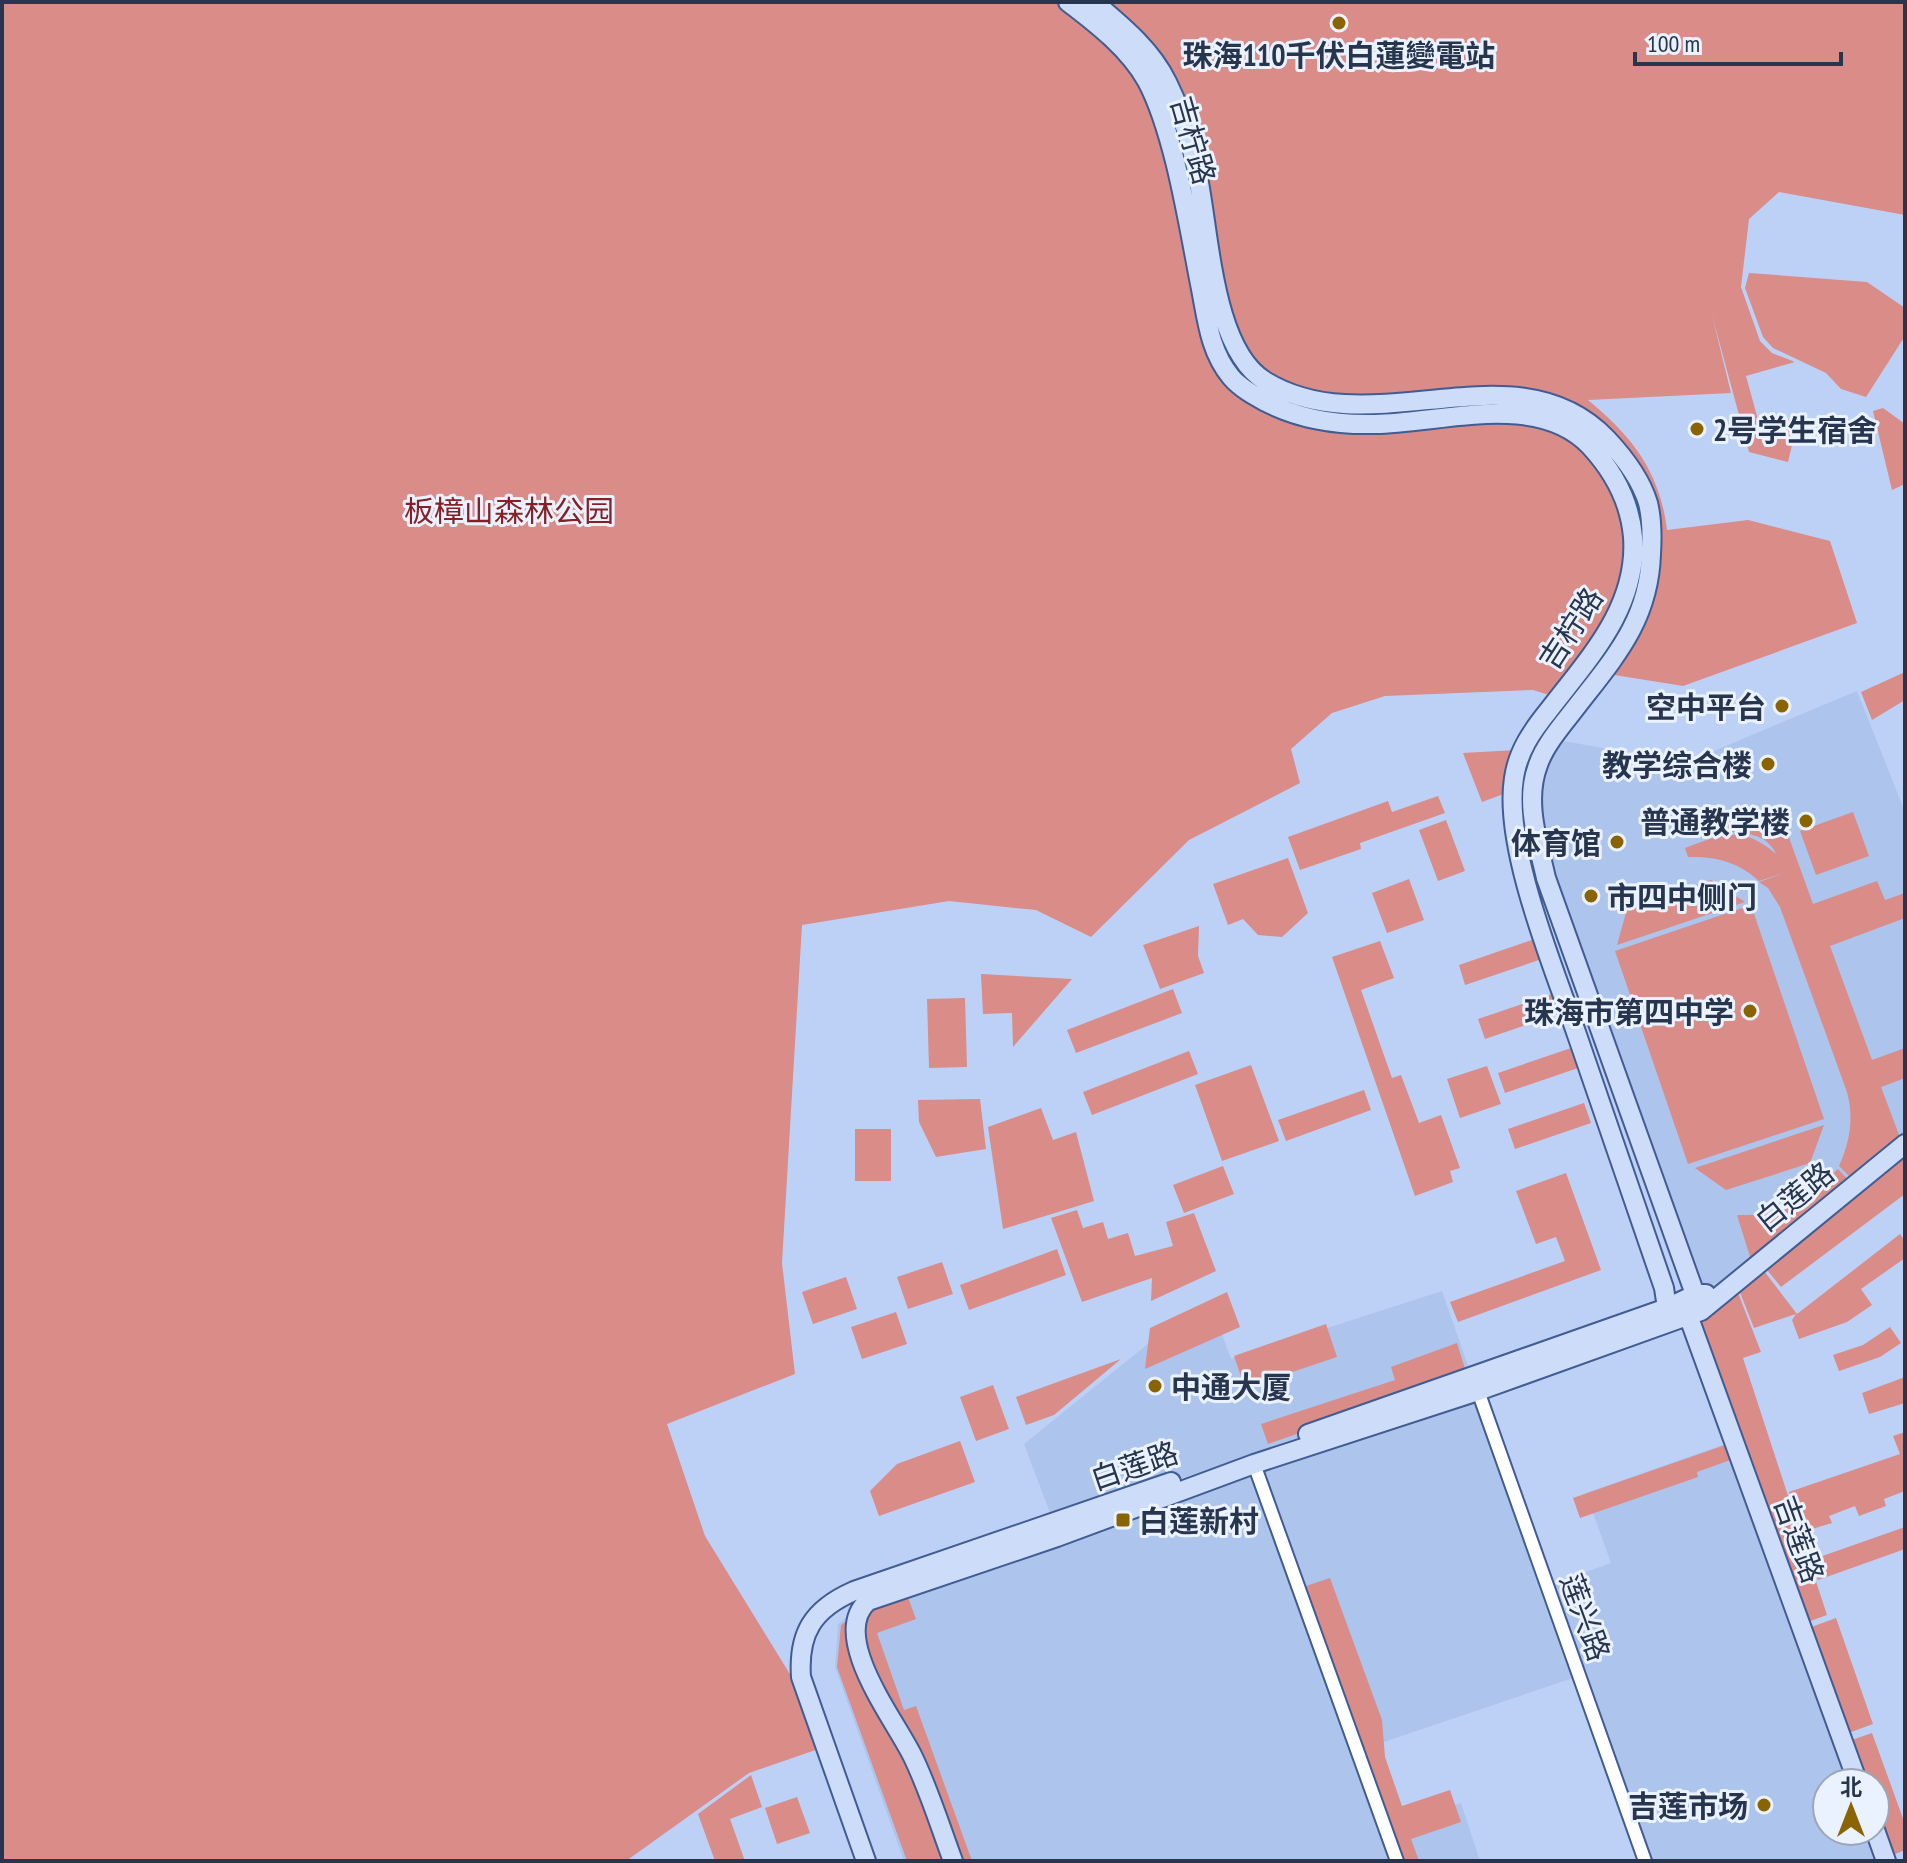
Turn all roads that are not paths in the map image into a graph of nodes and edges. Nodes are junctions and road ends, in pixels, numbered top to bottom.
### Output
1 (1068, 2) edge
2 (1094, 2) edge
3 (1905, 1144) edge
4 (1695, 1307) junction
5 (1667, 1308) junction
6 (1478, 1391) junction
7 (1254, 1464) junction
8 (1853, 1767) edge
9 (866, 1861) edge
10 (953, 1861) edge
11 (1397, 1861) edge
12 (1645, 1861) edge

1 - 5 main road, 吉柠路
2 - 4 main road, 吉柠路
3 - 4 main road, 白莲路
4 - 5 main road
4 - 6 main road, 白莲路
4 - 8 main road, 吉莲路
5 - 9 main road, 白莲路
6 - 7 main road, 白莲路
6 - 12 street, 莲兴路
7 - 10 main road, 白莲路
7 - 11 street

